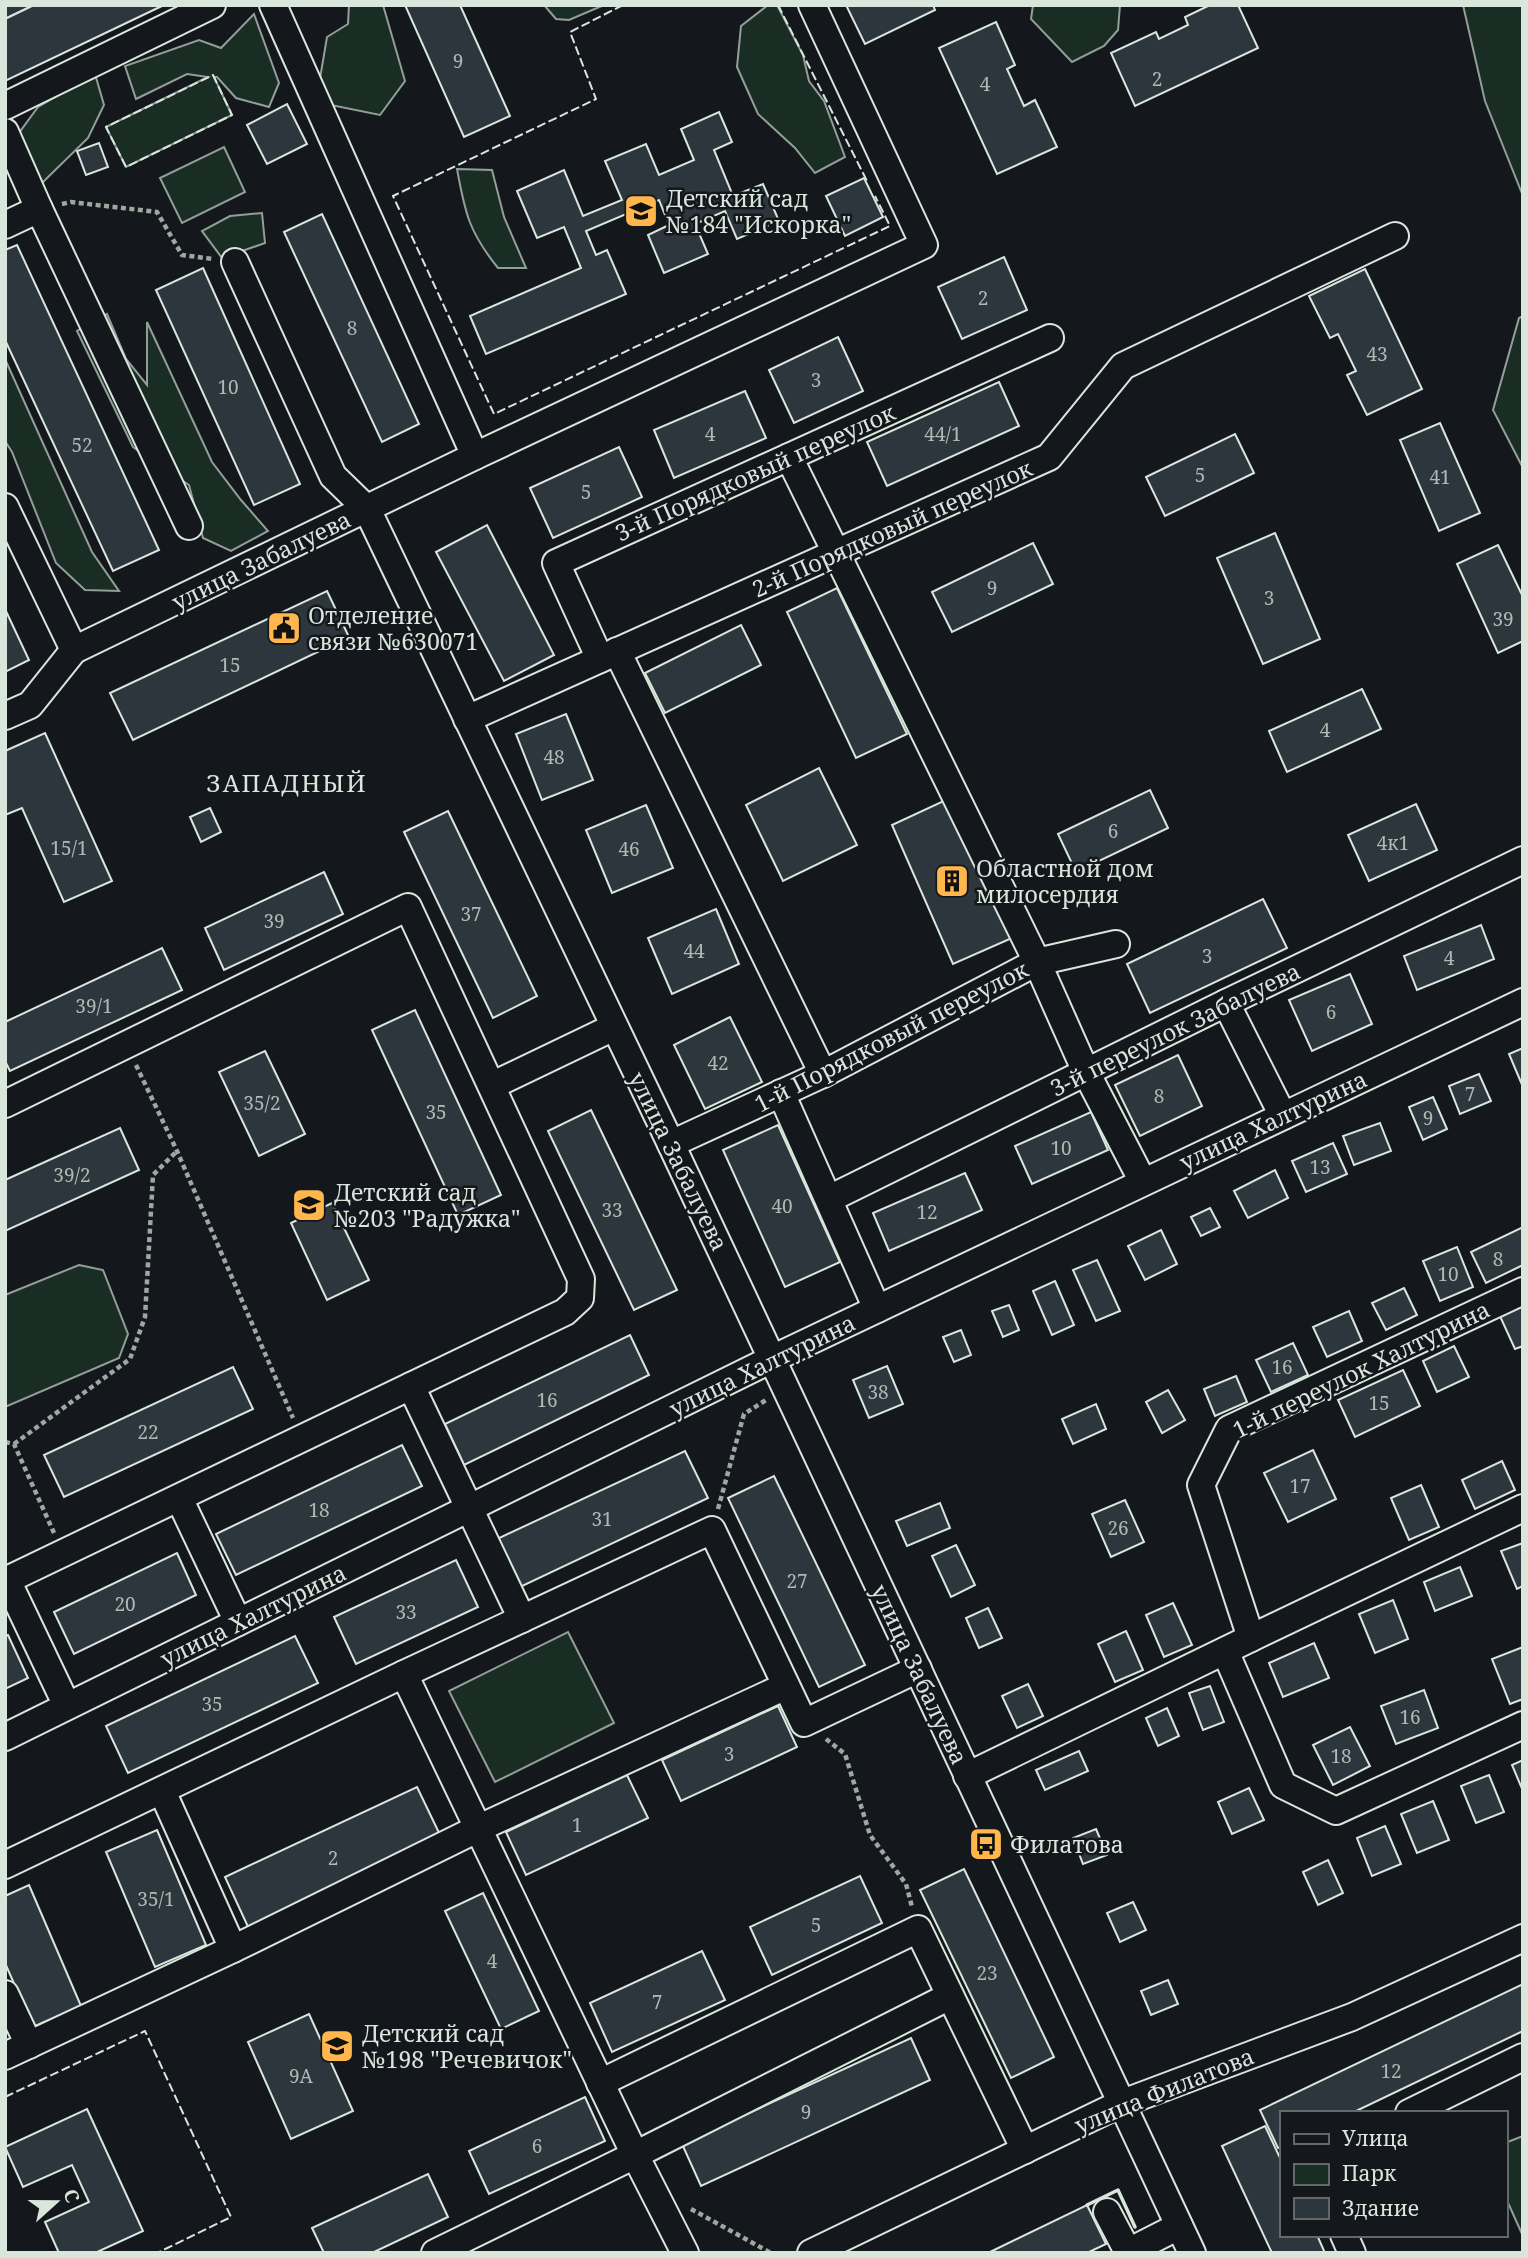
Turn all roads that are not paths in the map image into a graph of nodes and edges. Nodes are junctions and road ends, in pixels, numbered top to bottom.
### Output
1 (212, 5) edge
2 (273, 5) edge
3 (812, 5) edge
4 (5, 106) edge
5 (5, 132) edge
6 (39, 209) junction
7 (5, 225) edge
8 (1395, 236) dead end
9 (234, 262) road end
10 (1050, 338) dead end
11 (475, 456) junction
12 (789, 457) junction
13 (5, 507) edge
14 (367, 509) junction
15 (189, 526) dead end
16 (837, 552) junction
17 (74, 650) junction
18 (609, 655) junction
19 (5, 716) edge
20 (467, 719) junction
21 (1523, 860) edge
22 (1116, 944) dead end
23 (1037, 962) junction
24 (1523, 1002) edge
25 (1226, 1003) junction
26 (614, 1027) junction
27 (1086, 1072) junction
28 (823, 1074) junction
29 (493, 1085) junction
30 (781, 1093) junction
31 (5, 1104) edge
32 (1283, 1116) junction
33 (671, 1144) junction
34 (1143, 1182) junction
35 (829, 1199) junction
36 (1523, 1291) edge
37 (877, 1309) junction
38 (772, 1359) junction
39 (411, 1386) junction
40 (179, 1498) junction
41 (469, 1508) junction
42 (1523, 1508) edge
43 (6, 1581) edge
44 (522, 1619) junction
45 (238, 1622) junction
46 (1251, 1638) junction
47 (1225, 1651) junction
48 (918, 1669) junction
49 (404, 1674) junction
50 (786, 1686) junction
51 (66, 1706) junction
52 (1523, 1725) edge
53 (5, 1737) edge
54 (967, 1776) junction
55 (162, 1791) junction
56 (477, 1829) junction
57 (5, 1865) edge
58 (1523, 1938) edge
59 (233, 1949) junction
60 (5, 1994) edge
61 (950, 1996) junction
62 (17, 2050) edge
63 (1523, 2057) edge
64 (600, 2083) junction
65 (1121, 2104) junction
66 (1413, 2111) edge
67 (1025, 2150) junction
68 (635, 2155) junction
69 (1107, 2212) dead end
70 (1179, 2226) junction
71 (1345, 2237) edge
72 (1127, 2252) edge
73 (435, 2253) edge
74 (685, 2253) edge
75 (810, 2253) edge
76 (1192, 2253) edge
77 (1352, 2253) edge

1 - 4 street
2 - 11 street
3 - 11 street
5 - 6 street
6 - 7 street
6 - 15 street
8 - 16 street, 2-й Порядковый переулок
9 - 14 street
10 - 12 street, 3-й Порядковый переулок
11 - 14 street
12 - 16 street
12 - 18 street, 3-й Порядковый переулок
13 - 17 street
14 - 17 street, улица Забалуева
14 - 20 street, улица Забалуева
16 - 18 street, 2-й Порядковый переулок
16 - 23 street
17 - 19 street
18 - 20 street, 2-й Порядковый переулок
18 - 28 street
20 - 26 street, улица Забалуева
21 - 25 street, 3-й переулок Забалуева
22 - 23 street, 1-й Порядковый переулок
23 - 27 street
23 - 28 street, 1-й Порядковый переулок
24 - 32 street, улица Халтурина
25 - 27 street, 3-й переулок Забалуева
25 - 32 street
26 - 29 street
26 - 33 street, улица Забалуева
27 - 34 street
27 - 35 street, 3-й переулок Забалуева
28 - 30 street, 1-й Порядковый переулок
29 - 31 street
29 - 39 street
30 - 33 street, 1-й Порядковый переулок
30 - 35 street
32 - 34 street, улица Халтурина
33 - 38 street, улица Забалуева
34 - 37 street, улица Халтурина
35 - 37 street
36 - 46 street, 1-й переулок Халтурина
37 - 38 street, улица Халтурина
38 - 41 street, улица Халтурина
38 - 48 street, улица Забалуева
39 - 40 street
39 - 41 street
40 - 43 street
40 - 45 street
41 - 44 street
41 - 45 street, улица Халтурина
42 - 46 street
43 - 51 street
44 - 49 street
44 - 50 street
45 - 51 street, улица Халтурина
46 - 47 street
47 - 52 street
47 - 54 street
48 - 50 street
48 - 54 street, улица Забалуева
49 - 55 street
49 - 56 street
50 - 56 street
51 - 53 street, улица Халтурина
54 - 65 street, улица Забалуева
55 - 57 street
55 - 59 street
56 - 59 street
56 - 64 street
58 - 65 street, улица Филатова
59 - 62 street
60 - 62 street
61 - 64 street
61 - 67 street
61 - 68 street
63 - 66 street
64 - 68 street
65 - 67 street, улица Филатова
65 - 70 street, улица Забалуева
67 - 75 street, улица Филатова
68 - 73 street
68 - 74 street
69 - 72 street
70 - 72 street
70 - 76 street, улица Забалуева
71 - 77 street

